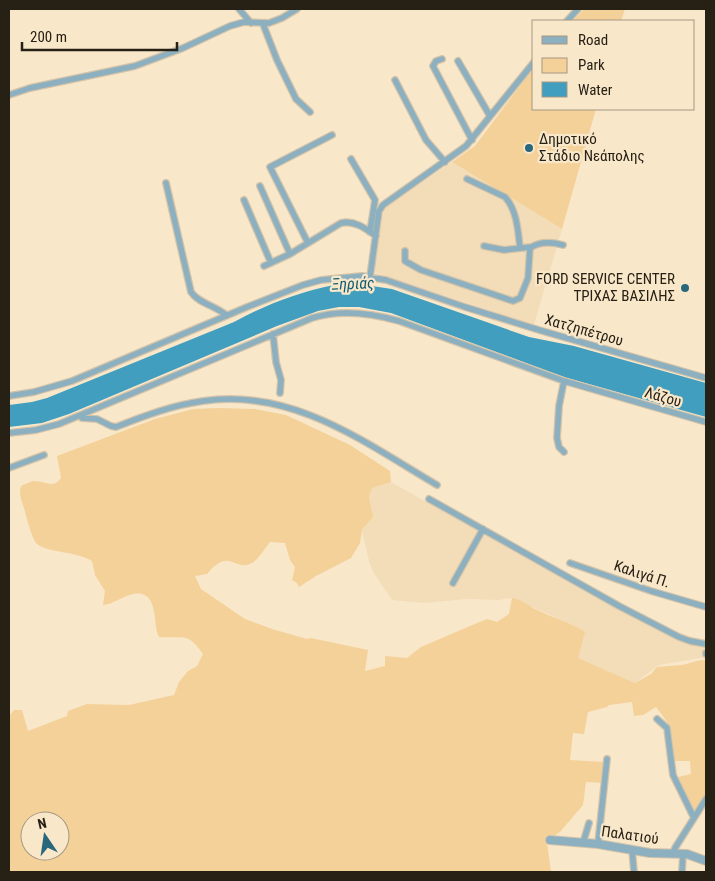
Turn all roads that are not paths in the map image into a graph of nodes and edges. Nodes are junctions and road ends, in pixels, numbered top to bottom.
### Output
1 (239, 9) edge
2 (297, 9) edge
3 (578, 9) edge
4 (568, 20) edge
5 (251, 23) junction
6 (263, 24) junction
7 (442, 59) dead end
8 (458, 61) dead end
9 (532, 64) edge
10 (395, 80) dead end
11 (9, 96) edge
12 (310, 112) dead end
13 (490, 116) junction
14 (332, 135) dead end
15 (472, 140) junction
16 (351, 159) dead end
17 (445, 162) junction
18 (467, 179) dead end
19 (166, 183) dead end
20 (260, 186) dead end
21 (244, 200) dead end
22 (370, 232) junction
23 (376, 236) junction
24 (308, 243) junction
25 (563, 244) dead end
26 (484, 246) dead end
27 (531, 247) junction
28 (520, 248) junction
29 (405, 251) dead end
30 (290, 254) junction
31 (271, 263) junction
32 (264, 266) dead end
33 (370, 277) junction
34 (226, 315) junction
35 (273, 334) junction
36 (706, 378) edge
37 (564, 381) junction
38 (280, 393) dead end
39 (9, 396) edge
40 (77, 418) junction
41 (706, 422) edge
42 (9, 433) edge
43 (564, 452) dead end
44 (44, 455) dead end
45 (9, 468) edge
46 (437, 485) dead end
47 (429, 499) dead end
48 (483, 529) junction
49 (570, 563) dead end
50 (453, 583) dead end
51 (706, 607) edge
52 (706, 644) edge
53 (657, 718) dead end
54 (607, 759) dead end
55 (706, 798) edge
56 (694, 818) junction
57 (589, 823) dead end
58 (550, 840) dead end
59 (583, 843) junction
60 (598, 844) junction
61 (632, 849) junction
62 (673, 854) junction
63 (682, 854) junction
64 (706, 861) edge
65 (634, 872) edge
66 (682, 872) edge

1 - 5 street
2 - 6 street
3 - 4 street
5 - 6 street
5 - 11 street
6 - 12 street
7 - 15 street
8 - 13 street
9 - 13 street
10 - 17 street
13 - 15 street
14 - 24 street
15 - 17 street
16 - 22 street
17 - 23 street
18 - 28 street
19 - 34 street
20 - 30 street
21 - 31 street
22 - 23 street
22 - 24 street
23 - 33 street
24 - 30 street
25 - 27 street
26 - 28 street
27 - 28 street
27 - 29 street
30 - 31 street
31 - 32 street
33 - 34 street, Χατζηπέτρου
33 - 36 street, Χατζηπέτρου
34 - 39 street, Χατζηπέτρου
35 - 37 street, Λάζου
35 - 38 street
35 - 40 street, Λάζου
37 - 41 street, Λάζου
37 - 43 street
40 - 42 street, Λάζου
40 - 46 street
44 - 45 street
47 - 48 street
48 - 50 street
48 - 52 street
49 - 51 street, Καλιγά Π.
53 - 56 street
54 - 60 street
55 - 56 street
56 - 62 street
57 - 59 street
58 - 59 street, Παλατιού
59 - 60 street, Παλατιού
60 - 61 street, Παλατιού
61 - 62 street, Παλατιού
61 - 65 street
62 - 63 street, Παλατιού
63 - 64 street, Παλατιού
63 - 66 street

